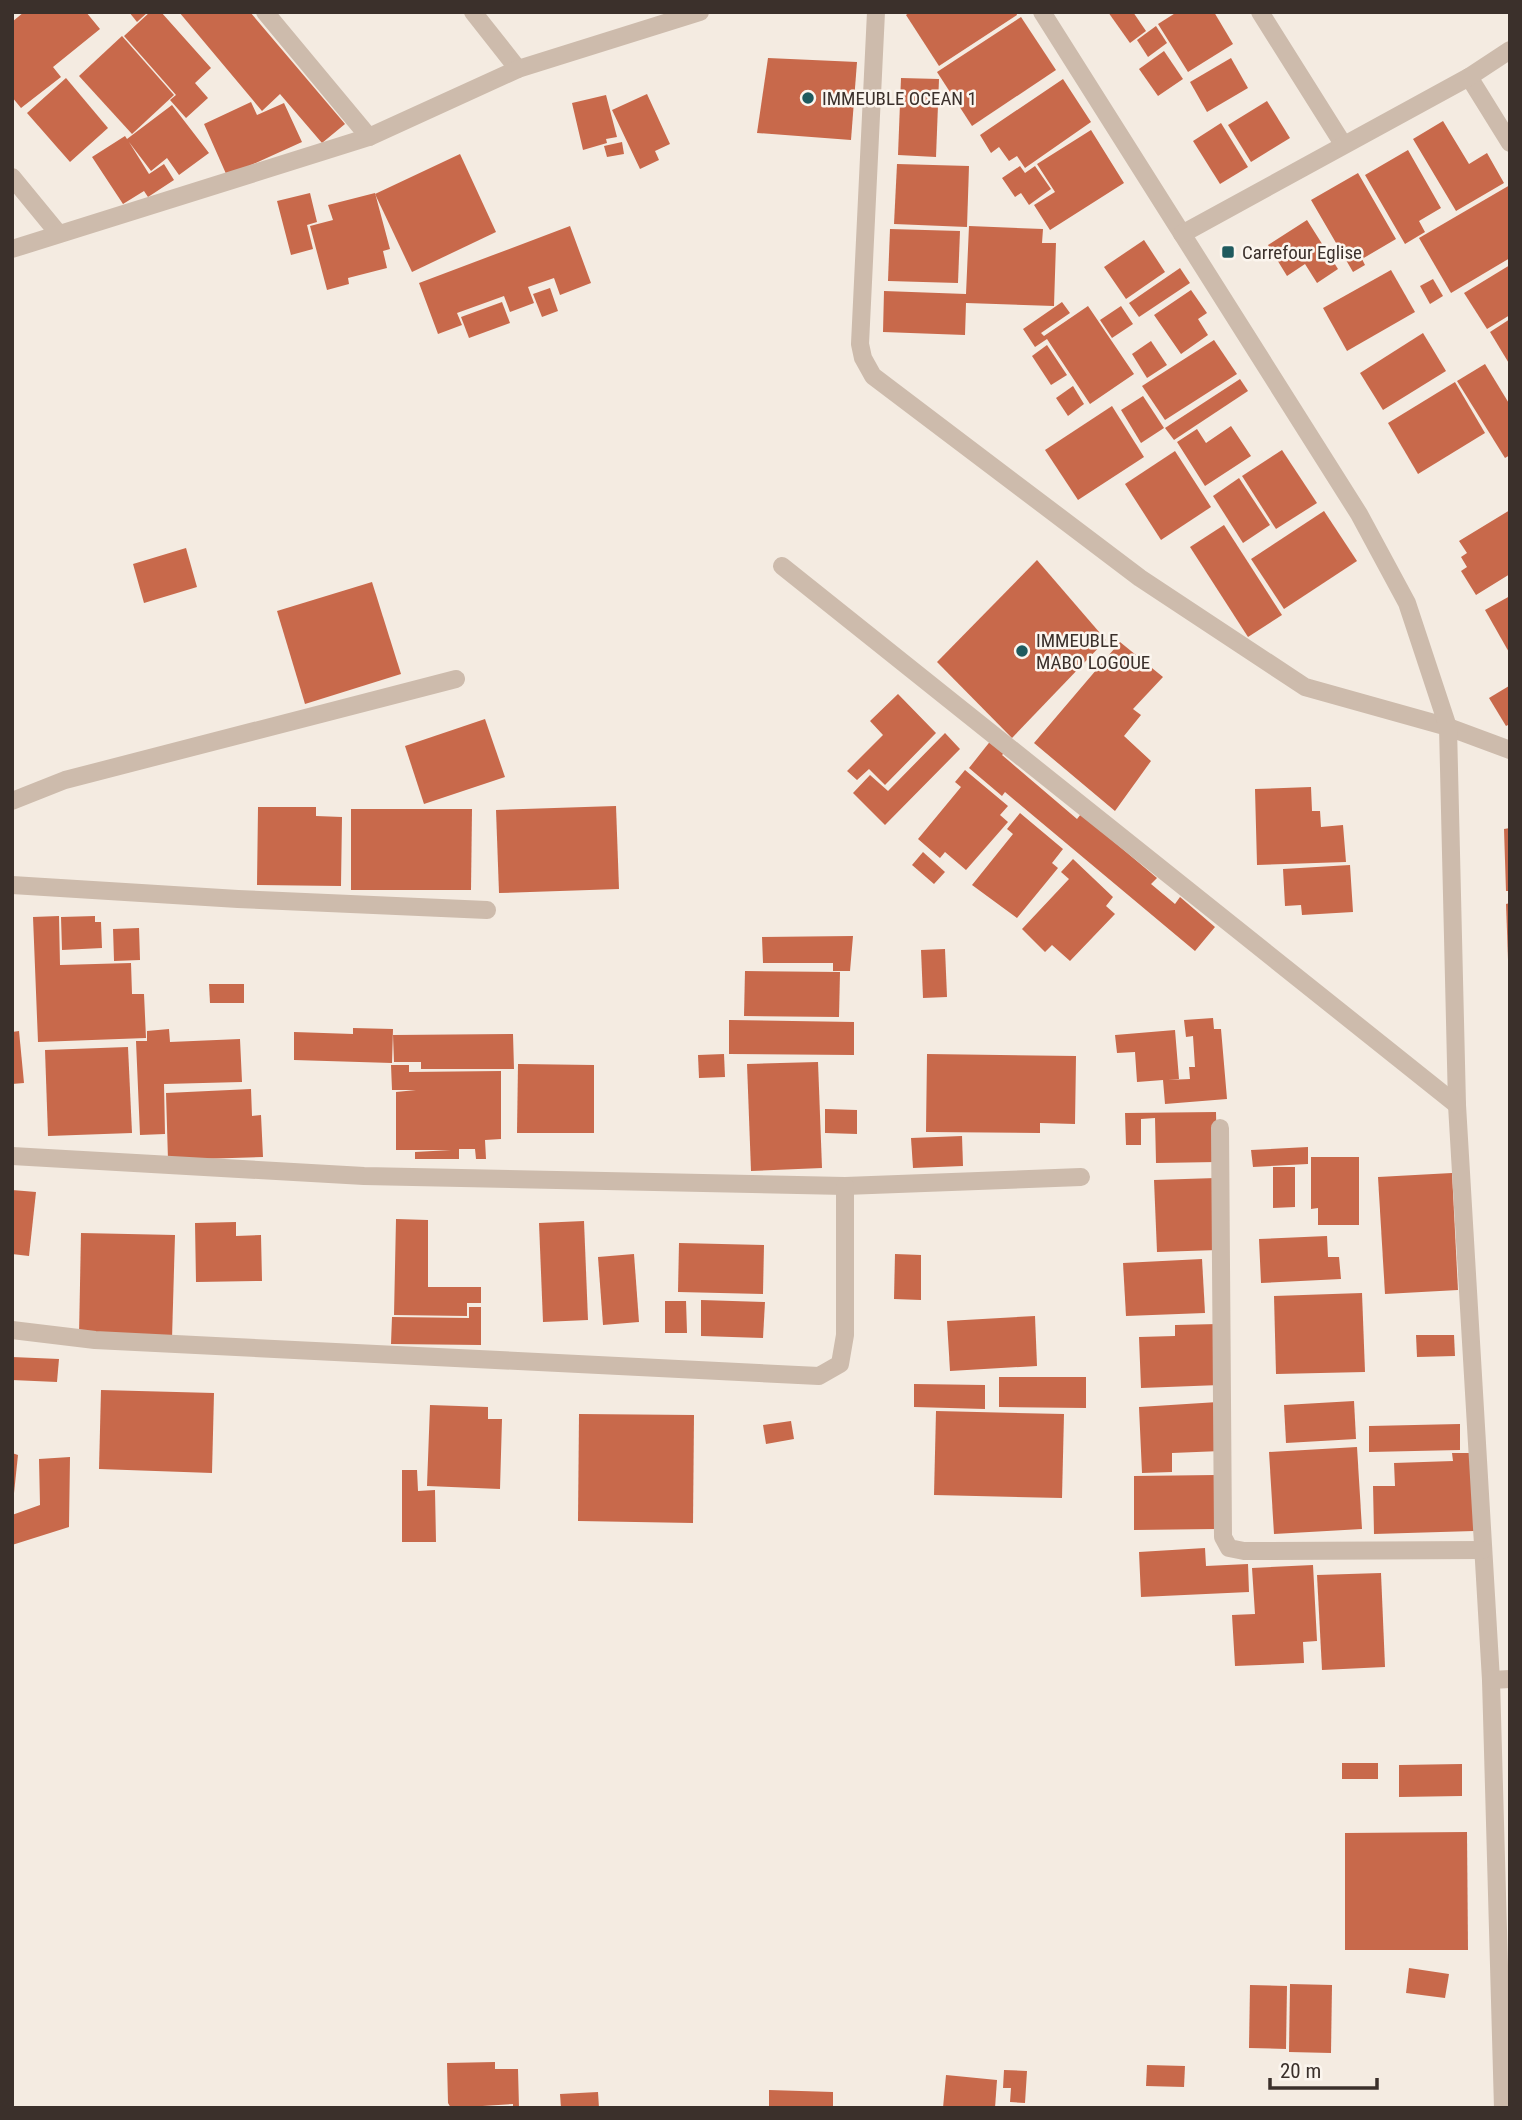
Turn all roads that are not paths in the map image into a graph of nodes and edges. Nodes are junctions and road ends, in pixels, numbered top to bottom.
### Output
1 (265, 12) edge
2 (473, 12) edge
3 (699, 12) edge
4 (876, 12) edge
5 (1042, 12) edge
6 (1260, 12) edge
7 (1510, 50) edge
8 (518, 69) junction
9 (1469, 77) junction
10 (369, 137) junction
11 (1510, 143) edge
12 (1343, 144) junction
13 (12, 177) edge
14 (58, 233) junction
15 (1182, 234) junction
16 (12, 249) edge
17 (782, 566) dead end
18 (456, 678) dead end
19 (1448, 727) junction
20 (1510, 750) edge
21 (12, 801) edge
22 (12, 885) edge
23 (487, 910) dead end
24 (1457, 1105) junction
25 (1220, 1128) dead end
26 (12, 1156) edge
27 (1081, 1177) dead end
28 (845, 1186) junction
29 (12, 1330) edge
30 (1483, 1550) junction
31 (1501, 1679) edge
32 (1503, 2108) edge

1 - 10 street
2 - 8 street
3 - 8 street
4 - 19 street
5 - 15 street
6 - 12 street
7 - 9 street
8 - 10 street
9 - 11 street
9 - 12 street
10 - 14 street
12 - 15 street
13 - 14 street
14 - 16 street
15 - 19 street
17 - 24 street
18 - 21 street
19 - 20 street
19 - 24 street
22 - 23 street
24 - 30 street
25 - 30 street
26 - 28 street
27 - 28 street
28 - 29 street
30 - 31 street
31 - 32 street

